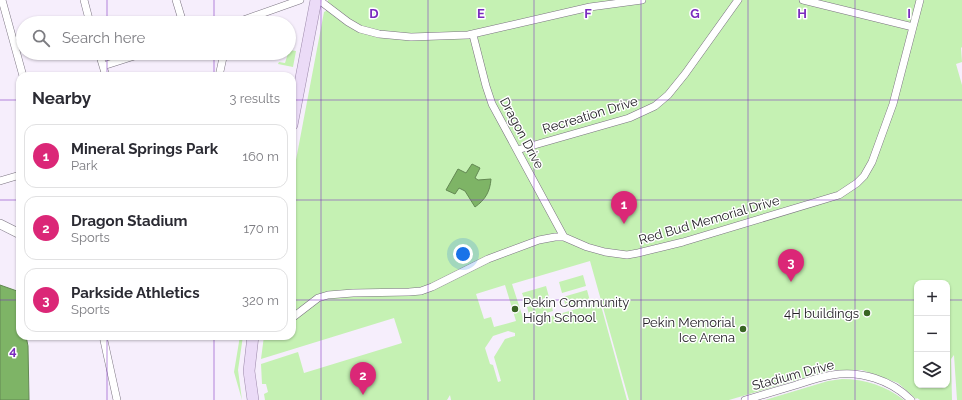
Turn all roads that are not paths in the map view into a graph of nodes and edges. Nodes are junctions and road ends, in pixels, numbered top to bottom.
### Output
1 (2, 0) edge
2 (84, 0) edge
3 (176, 0) edge
4 (300, 0) edge
5 (316, 0) edge
6 (319, 0) edge
7 (642, 0) edge
8 (738, 0) edge
9 (803, 0) edge
10 (920, 0) edge
11 (88, 16) edge
12 (181, 16) edge
13 (255, 16) edge
14 (913, 28) junction
15 (473, 35) junction
16 (16, 53) edge
17 (18, 60) edge
18 (101, 60) edge
19 (122, 60) edge
20 (222, 60) edge
21 (103, 66) junction
22 (21, 72) edge
23 (105, 72) edge
24 (220, 72) edge
25 (296, 104) edge
26 (517, 150) junction
27 (16, 176) edge
28 (0, 181) edge
29 (0, 224) edge
30 (16, 232) edge
31 (564, 237) junction
32 (296, 315) edge
33 (104, 340) edge
34 (253, 340) edge
35 (117, 400) edge
36 (253, 400) edge
37 (745, 400) edge
38 (911, 400) edge

1 - 16 street
2 - 11 street
3 - 12 street
4 - 13 street
5 - 25 main road
6 - 15 street
7 - 15 street
8 - 26 street, Recreation Drive
9 - 14 street
10 - 14 street, Red Bud Memorial Drive
14 - 31 street, Red Bud Memorial Drive
15 - 26 street, Dragon Drive
17 - 22 street
18 - 21 street
19 - 21 street
20 - 24 street
21 - 23 street
26 - 31 street, Dragon Drive
27 - 28 street
29 - 30 street
31 - 32 street, Red Bud Memorial Drive
33 - 35 street
34 - 36 main road
37 - 38 street, Stadium Drive

